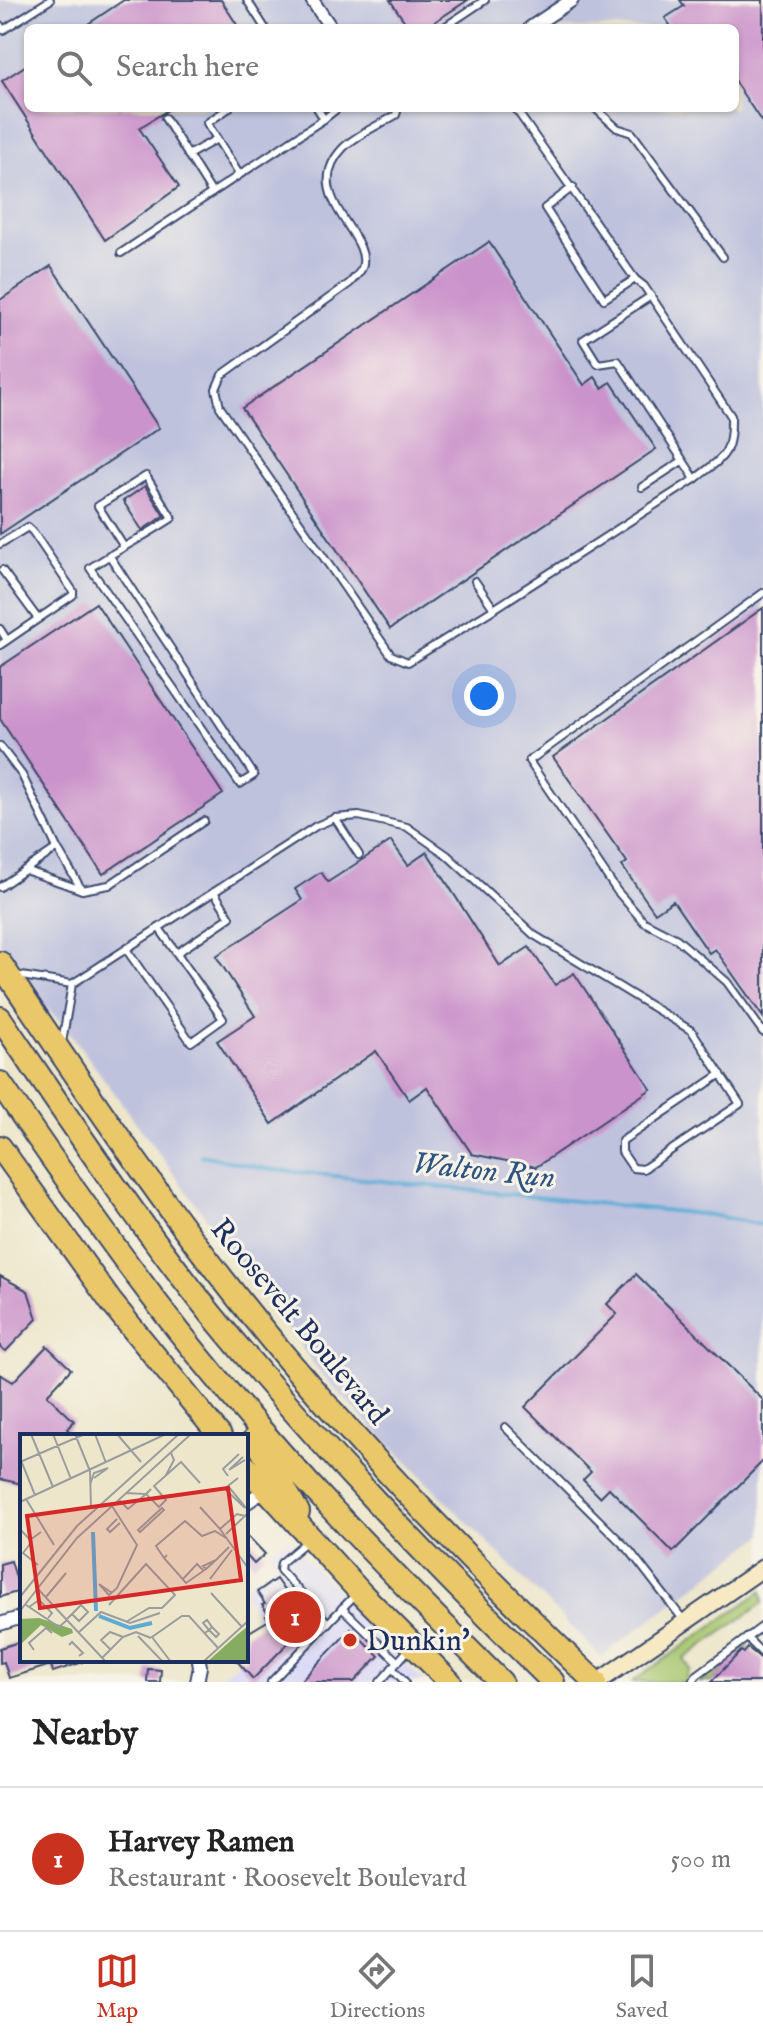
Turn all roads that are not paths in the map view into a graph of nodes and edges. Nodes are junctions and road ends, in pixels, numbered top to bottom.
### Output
1 (50, 0) edge
2 (247, 0) edge
3 (312, 0) edge
4 (485, 0) edge
5 (572, 0) edge
6 (262, 24) edge
7 (328, 24) edge
8 (449, 24) edge
9 (536, 24) edge
10 (0, 25) edge
11 (223, 112) edge
12 (320, 112) edge
13 (333, 112) edge
14 (397, 112) edge
15 (518, 112) edge
16 (599, 112) edge
17 (165, 118) dead end
18 (324, 119) junction
19 (217, 139) junction
20 (188, 155) junction
21 (239, 174) junction
22 (573, 187) junction
23 (212, 193) junction
24 (121, 253) dead end
25 (723, 257) dead end
26 (635, 279) junction
27 (651, 296) junction
28 (682, 461) junction
29 (695, 479) junction
30 (642, 487) dead end
31 (0, 544) edge
32 (124, 547) junction
33 (109, 555) junction
34 (2, 570) dead end
35 (475, 581) dead end
36 (763, 593) edge
37 (494, 609) junction
38 (38, 619) junction
39 (0, 629) edge
40 (7, 640) junction
41 (0, 645) edge
42 (0, 746) edge
43 (335, 818) junction
44 (204, 821) dead end
45 (57, 848) junction
46 (359, 855) dead end
47 (25, 870) junction
48 (0, 887) edge
49 (82, 890) junction
50 (214, 892) junction
51 (159, 928) junction
52 (126, 949) junction
53 (177, 953) junction
54 (4, 968) edge
55 (72, 984) junction
56 (0, 1018) edge
57 (763, 1032) edge
58 (60, 1053) junction
59 (721, 1074) junction
60 (0, 1083) edge
61 (0, 1147) edge
62 (254, 1365) junction
63 (227, 1389) junction
64 (505, 1427) dead end
65 (218, 1434) edge
66 (367, 1449) junction
67 (248, 1469) edge
68 (265, 1490) junction
69 (248, 1502) edge
70 (314, 1542) junction
71 (761, 1572) edge
72 (359, 1591) junction
73 (342, 1608) junction
74 (385, 1617) junction
75 (20, 1618) edge
76 (685, 1622) junction
77 (328, 1623) junction
78 (0, 1624) edge
79 (763, 1626) edge
80 (369, 1634) junction
81 (747, 1638) junction
82 (413, 1645) junction
83 (763, 1654) edge
84 (199, 1662) edge
85 (398, 1662) junction
86 (392, 1668) junction
87 (197, 1682) edge
88 (271, 1682) edge
89 (380, 1682) edge
90 (405, 1682) edge
91 (450, 1682) edge
92 (501, 1682) edge
93 (553, 1682) edge
94 (597, 1682) edge
95 (692, 1682) edge

1 - 10 lane
2 - 6 lane
3 - 7 street
4 - 8 lane
5 - 9 street
11 - 19 lane
12 - 18 lane
13 - 18 lane
14 - 37 lane
15 - 22 lane
16 - 25 lane
17 - 20 lane
18 - 21 lane
19 - 20 lane
19 - 21 lane
20 - 23 lane
21 - 23 lane
22 - 26 lane
22 - 26 lane
23 - 24 lane
26 - 27 lane
27 - 28 lane
27 - 29 lane
28 - 29 lane
28 - 30 lane
29 - 37 lane
31 - 38 lane
32 - 32 lane
32 - 33 lane
33 - 33 lane
34 - 38 lane
35 - 37 lane
36 - 57 lane
38 - 40 lane
39 - 40 lane
40 - 41 lane
42 - 45 lane
43 - 46 lane
43 - 50 lane
43 - 59 lane
44 - 49 lane
45 - 47 lane
45 - 49 lane
47 - 48 lane
47 - 49 lane
50 - 51 lane
50 - 53 lane
51 - 52 lane
51 - 53 lane
52 - 53 lane
52 - 55 lane
54 - 55 lane
54 - 58 highway, Roosevelt Boulevard
55 - 58 lane
56 - 62 highway, Roosevelt Boulevard
58 - 66 highway, Roosevelt Boulevard
59 - 59 lane
60 - 63 highway
61 - 65 highway
62 - 66 highway
62 - 93 highway, Roosevelt Boulevard
63 - 70 highway
63 - 92 highway
64 - 76 lane
66 - 94 highway, Roosevelt Boulevard
67 - 68 highway
68 - 69 street
68 - 70 highway
70 - 72 highway
70 - 77 lane
71 - 76 street
72 - 73 lane
72 - 74 highway
73 - 77 lane
73 - 80 lane
74 - 80 lane
74 - 82 highway
75 - 78 street
76 - 94 street
77 - 88 lane
79 - 81 lane
80 - 85 lane
81 - 83 lane
81 - 95 lane
82 - 85 lane
82 - 91 highway
84 - 87 street
85 - 86 lane
86 - 89 lane
86 - 90 lane

